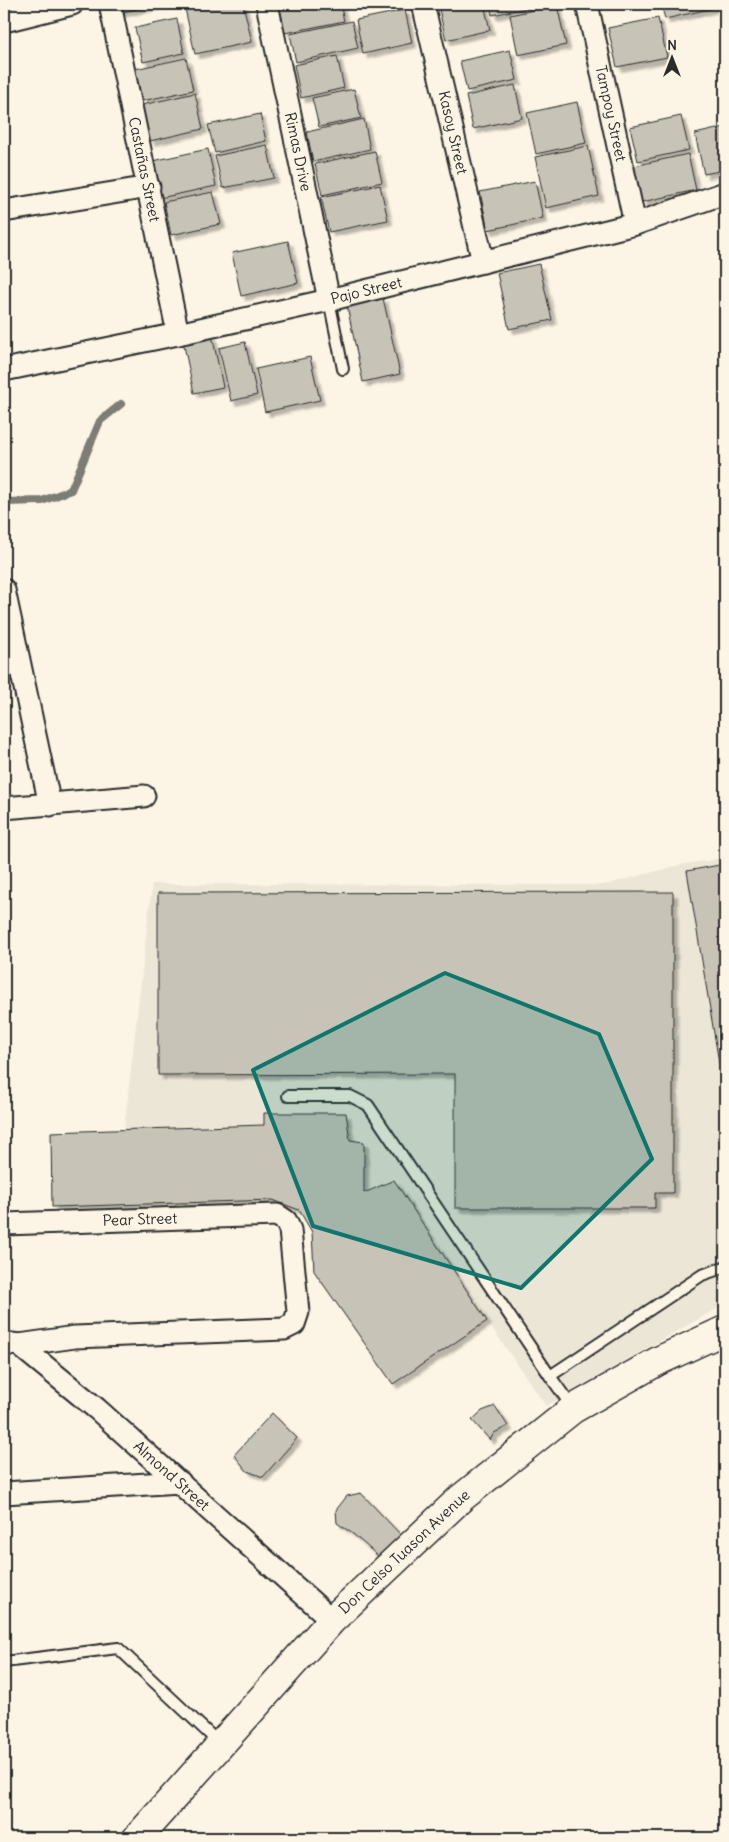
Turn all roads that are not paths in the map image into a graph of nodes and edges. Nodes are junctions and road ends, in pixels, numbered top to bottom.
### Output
1 (72, 4) edge
2 (110, 4) edge
3 (267, 4) edge
4 (423, 4) edge
5 (587, 4) edge
6 (4, 21) edge
7 (149, 187) junction
8 (725, 193) edge
9 (4, 211) edge
10 (635, 224) junction
11 (483, 262) junction
12 (329, 300) junction
13 (178, 334) junction
14 (342, 369) dead end
15 (4, 370) edge
16 (4, 590) edge
17 (144, 796) dead end
18 (50, 805) junction
19 (4, 808) edge
20 (288, 1096) dead end
21 (4, 1224) edge
22 (725, 1267) edge
23 (725, 1330) edge
24 (11, 1344) edge
25 (550, 1376) junction
26 (574, 1409) junction
27 (180, 1482) junction
28 (4, 1493) edge
29 (332, 1620) junction
30 (4, 1662) edge
31 (220, 1744) junction
32 (137, 1838) edge

1 - 6 street
2 - 7 street, Castañas Street
3 - 12 street, Rimas Drive
4 - 11 street, Kasoy Street
5 - 10 street, Tampoy Street
7 - 9 street
7 - 13 street, Castañas Street
8 - 10 street, Pajo Street
10 - 11 street, Pajo Street
11 - 12 street, Pajo Street
12 - 13 street, Pajo Street
12 - 14 lane
13 - 15 street, Pajo Street
16 - 18 street
17 - 18 street
18 - 19 street
20 - 25 lane
21 - 24 street, Pear Street
22 - 25 lane
23 - 26 street, Don Celso Tuason Avenue
24 - 27 street, Almond Street
25 - 26 lane
26 - 29 street, Don Celso Tuason Avenue
27 - 28 street
27 - 29 street, Almond Street
29 - 31 street, Don Celso Tuason Avenue
30 - 31 lane
31 - 32 street, Don Celso Tuason Avenue

